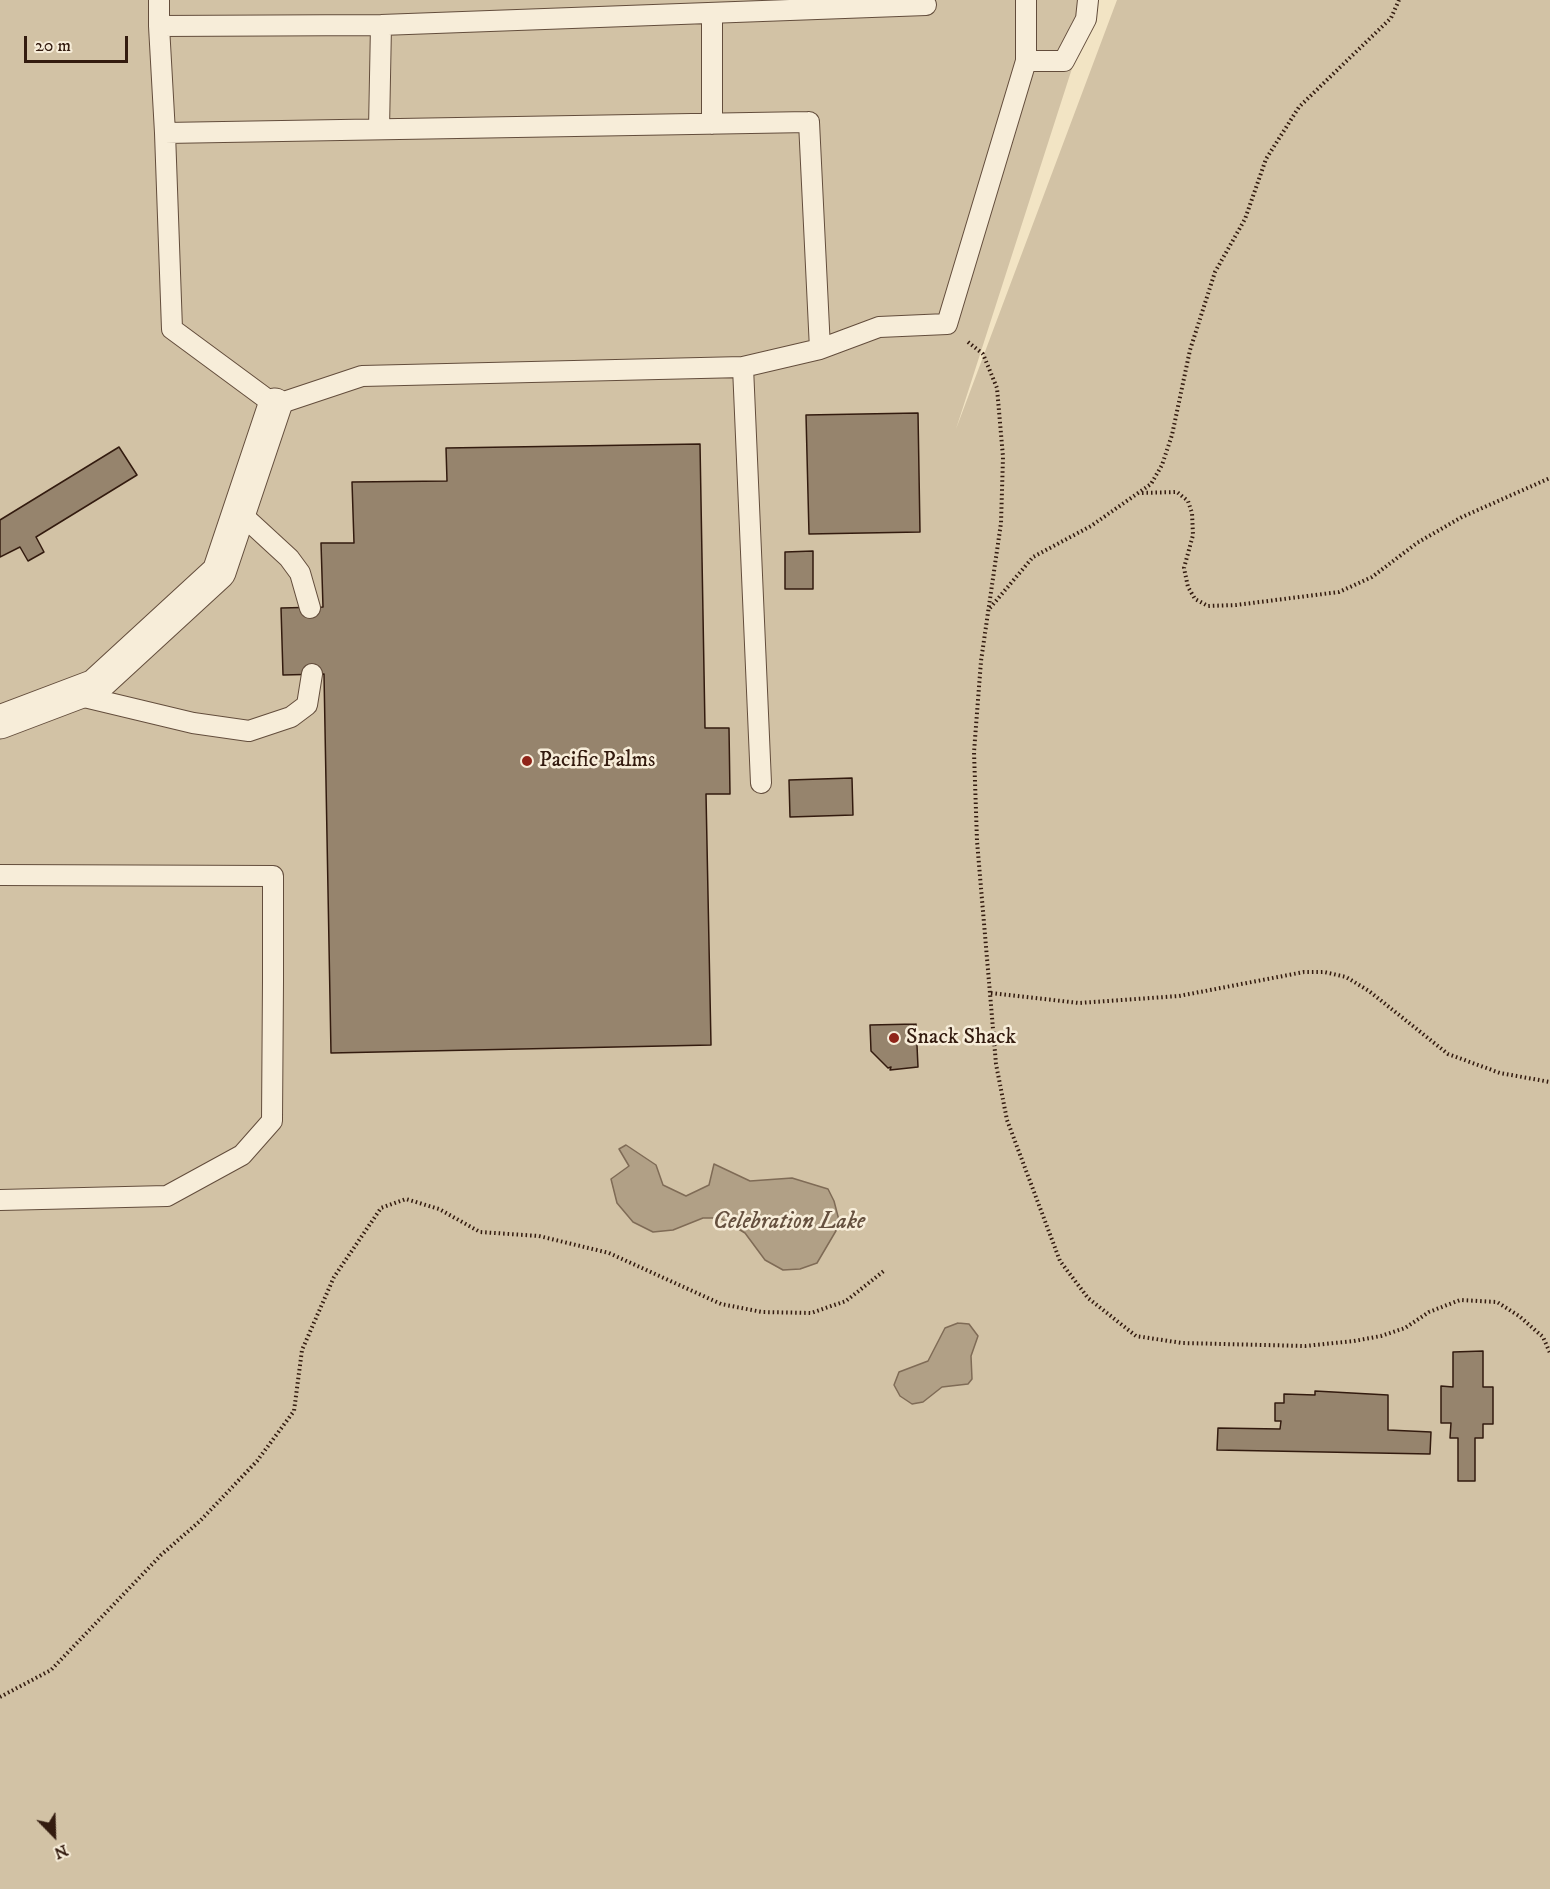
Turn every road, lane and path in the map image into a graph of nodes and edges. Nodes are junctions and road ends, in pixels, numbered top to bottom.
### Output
1 (159, 0) edge
2 (1026, 0) edge
3 (1089, 0) edge
4 (1399, 0) edge
5 (926, 5) dead end
6 (712, 14) junction
7 (381, 25) junction
8 (159, 26) junction
9 (1026, 61) junction
10 (712, 124) junction
11 (380, 129) junction
12 (165, 133) junction
13 (947, 324) junction
14 (820, 349) junction
15 (743, 367) junction
16 (275, 405) junction
17 (1550, 478) edge
18 (1140, 493) junction
19 (239, 512) junction
20 (310, 608) dead end
21 (990, 609) junction
22 (312, 674) dead end
23 (73, 694) junction
24 (0, 722) edge
25 (760, 783) dead end
26 (0, 875) edge
27 (991, 993) junction
28 (1550, 1082) edge
29 (0, 1200) edge
30 (885, 1270) dead end
31 (1550, 1353) edge
32 (0, 1697) edge

1 - 8 lane
2 - 9 lane
3 - 9 lane
4 - 18 path
5 - 6 lane
6 - 7 lane
6 - 10 lane
7 - 8 lane
7 - 11 lane
8 - 12 lane
9 - 13 lane
10 - 11 lane
10 - 14 lane
11 - 12 lane
12 - 16 lane
13 - 14 lane
13 - 21 path
14 - 15 lane
15 - 16 lane
15 - 25 lane
16 - 19 street
17 - 18 path
18 - 21 path
19 - 20 lane
19 - 23 street
21 - 27 path
22 - 23 lane
23 - 24 street
26 - 29 lane
27 - 28 path
27 - 31 path
30 - 32 path

